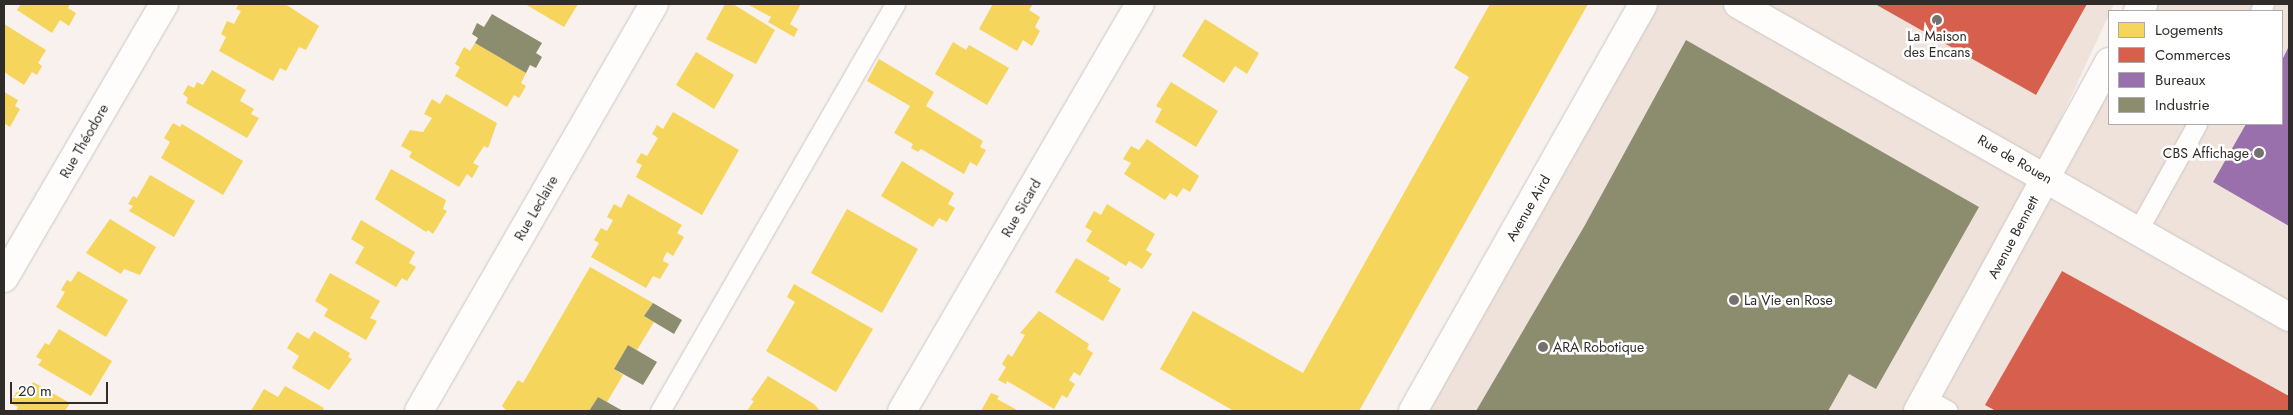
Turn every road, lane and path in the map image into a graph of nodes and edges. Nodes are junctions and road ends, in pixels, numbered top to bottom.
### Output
1 (164, 4) edge
2 (654, 4) edge
3 (896, 4) edge
4 (1140, 4) edge
5 (1643, 4) edge
6 (1738, 4) edge
7 (2108, 64) edge
8 (2196, 125) edge
9 (2046, 176) junction
10 (2138, 230) junction
11 (4, 278) edge
12 (2289, 317) edge
13 (1921, 404) edge
14 (419, 411) edge
15 (660, 411) edge
16 (902, 411) edge
17 (1413, 411) edge
18 (1948, 411) edge

1 - 11 street, Rue Théodore
2 - 14 street, Rue Leclaire
3 - 15 lane
4 - 16 street, Rue Sicard
5 - 17 street, Avenue Aird
6 - 9 street, Rue de Rouen
7 - 9 street, Avenue Bennett
8 - 10 lane
9 - 10 street, Rue de Rouen
9 - 13 street, Avenue Bennett
10 - 12 street, Rue de Rouen
13 - 18 lane

